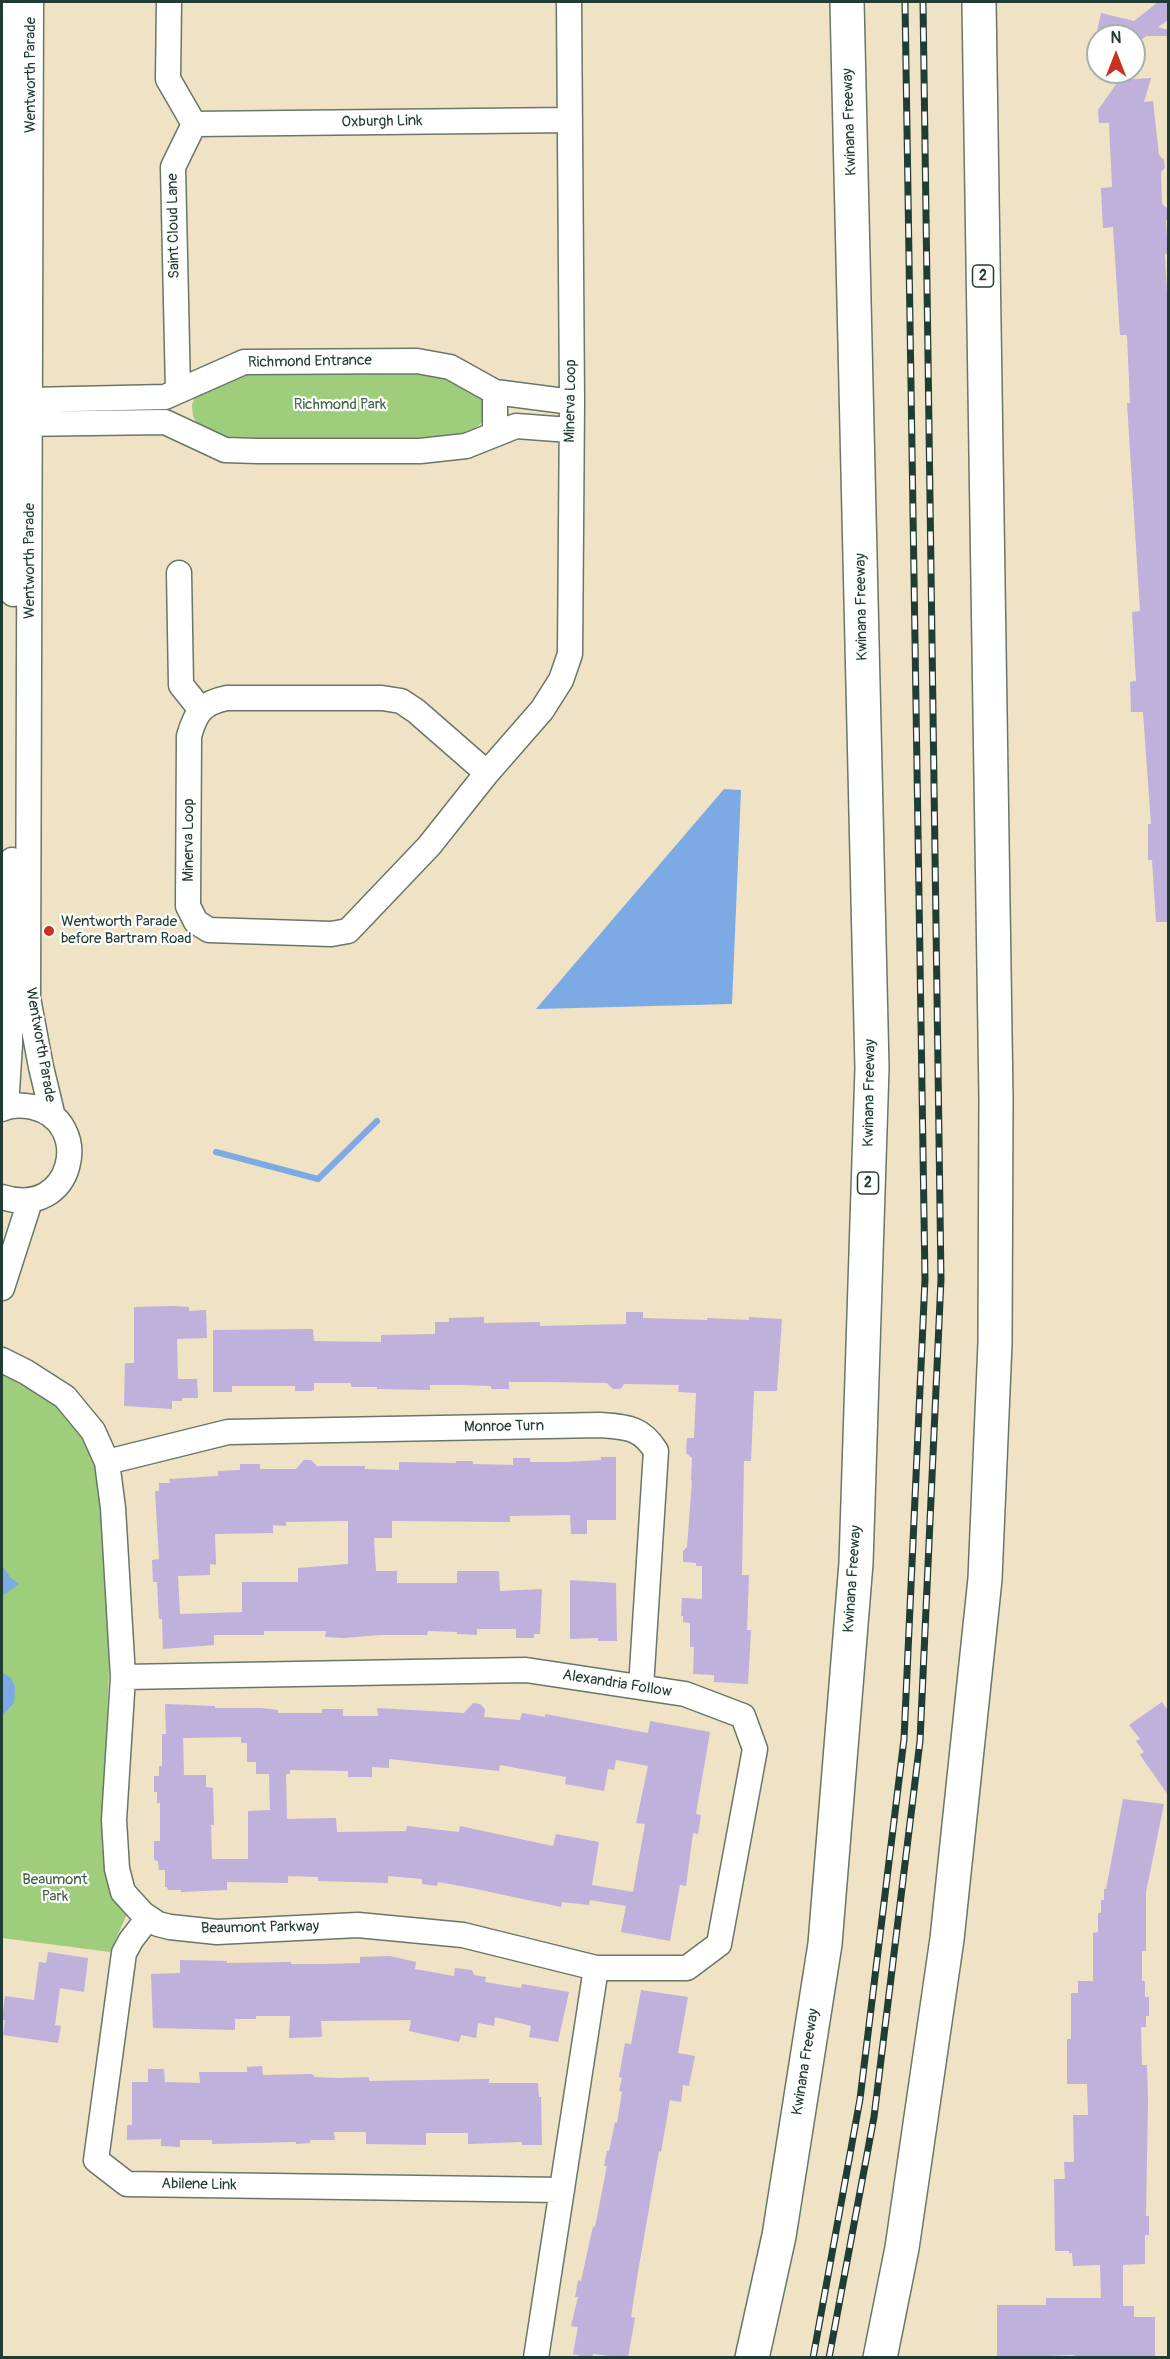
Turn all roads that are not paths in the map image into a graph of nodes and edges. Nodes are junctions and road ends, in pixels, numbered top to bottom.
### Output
1 (7, 2) edge
2 (31, 2) edge
3 (169, 2) edge
4 (569, 2) edge
5 (847, 2) edge
6 (979, 2) edge
7 (570, 120) junction
8 (194, 124) junction
9 (178, 391) junction
10 (495, 392) junction
11 (572, 402) junction
12 (21, 411) junction
13 (570, 430) junction
14 (495, 434) junction
15 (179, 573) dead end
16 (201, 710) junction
17 (487, 773) junction
18 (7, 865) edge
19 (6, 973) edge
20 (4, 1108) edge
21 (53, 1117) junction
22 (2, 1197) edge
23 (30, 1201) junction
24 (2, 1288) edge
25 (2, 1360) edge
26 (107, 1462) junction
27 (123, 1677) junction
28 (641, 1687) junction
29 (148, 1918) junction
30 (596, 1968) junction
31 (562, 2190) junction
32 (536, 2358) edge
33 (752, 2358) edge
34 (880, 2358) edge

1 - 12 street, Wentworth Parade
2 - 12 street, Wentworth Parade
3 - 8 street
4 - 7 street, Minerva Loop
5 - 33 highway, Kwinana Freeway / 2
6 - 34 highway, 2
7 - 8 street, Oxburgh Link
7 - 11 street, Minerva Loop
8 - 9 street, Saint Cloud Lane
9 - 10 street, Richmond Entrance
9 - 12 street, Richmond Entrance
10 - 11 street, Richmond Entrance
10 - 14 street
11 - 13 street, Minerva Loop
12 - 14 street
12 - 18 street, Wentworth Parade
12 - 21 street, Wentworth Parade
13 - 14 street
13 - 17 street, Minerva Loop
15 - 16 street
16 - 17 street
16 - 17 street, Minerva Loop
18 - 19 street, Wentworth Parade
19 - 20 street, Wentworth Parade
20 - 21 street, Wentworth Parade
21 - 23 street, Wentworth Parade
22 - 23 street
23 - 24 street
25 - 26 street, Beaumont Parkway
26 - 27 street, Beaumont Parkway
26 - 28 street, Monroe Turn
27 - 28 street, Alexandria Follow
27 - 29 street, Beaumont Parkway
28 - 30 street, Alexandria Follow
29 - 30 street, Beaumont Parkway
29 - 31 street, Abilene Link
30 - 31 street
31 - 32 street

